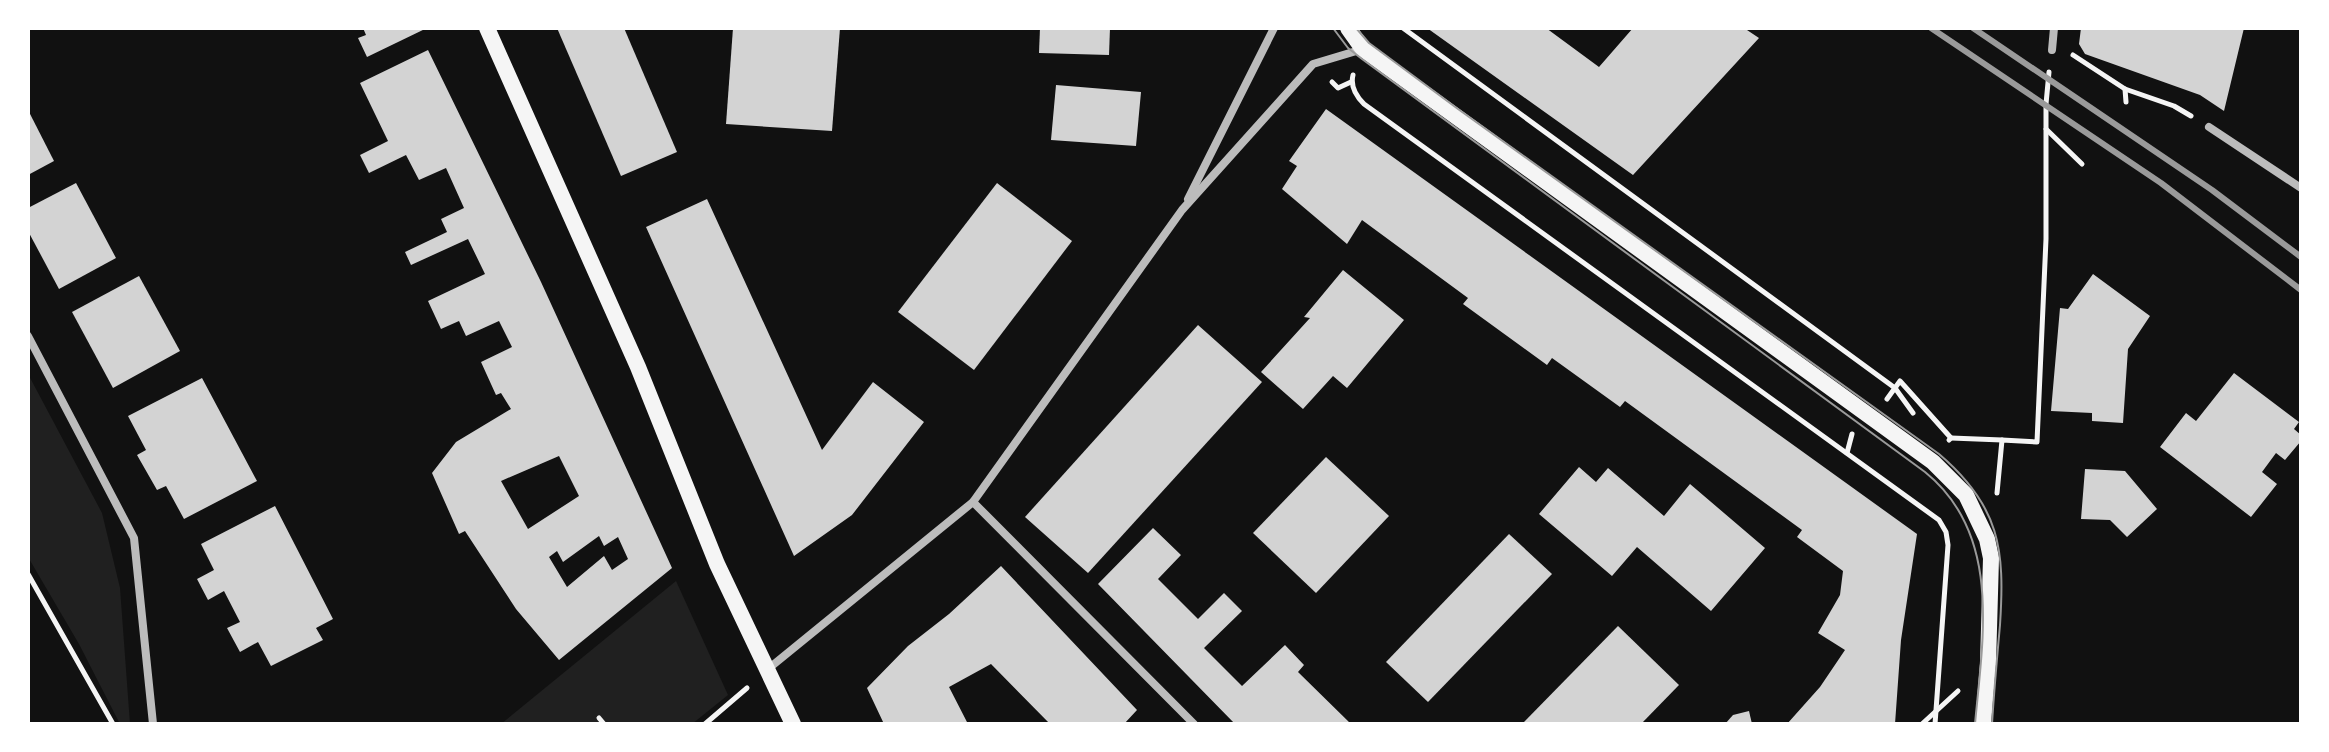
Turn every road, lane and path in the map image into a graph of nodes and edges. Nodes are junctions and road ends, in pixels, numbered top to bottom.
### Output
1 (487, 28) edge
2 (1274, 28) edge
3 (1348, 28) edge
4 (1403, 28) edge
5 (2054, 28) edge
6 (2052, 46) junction
7 (1363, 49) junction
8 (1351, 82) dead end
9 (2125, 89) junction
10 (2126, 102) dead end
11 (2209, 127) joint
12 (2046, 129) junction
13 (2082, 164) dead end
14 (2301, 188) edge
15 (1182, 210) junction
16 (1634, 286) dead end
17 (1628, 294) junction
18 (28, 336) edge
19 (1854, 428) dead end
20 (1951, 438) dead end
21 (2002, 440) junction
22 (1847, 453) junction
23 (1933, 462) junction
24 (1997, 499) dead end
25 (973, 502) junction
26 (28, 574) edge
27 (768, 669) junction
28 (599, 718) dead end
29 (113, 724) edge
30 (153, 724) edge
31 (604, 724) edge
32 (705, 724) edge
33 (793, 724) edge
34 (1194, 724) edge
35 (1935, 724) edge
36 (1983, 724) edge

1 - 27 main road
2 - 15 street
3 - 7 main road
4 - 23 path
5 - 6 street
6 - 9 path
6 - 12 path
7 - 15 street
7 - 23 main road
8 - 17 path
9 - 10 path
9 - 11 path
11 - 14 street
12 - 13 path
12 - 21 path
15 - 25 street
16 - 17 path
17 - 22 path
18 - 30 street
19 - 22 path
20 - 21 path
21 - 24 path
22 - 35 path
23 - 36 main road
25 - 27 street
25 - 34 street
26 - 29 path
27 - 32 path
27 - 33 main road
28 - 31 path

